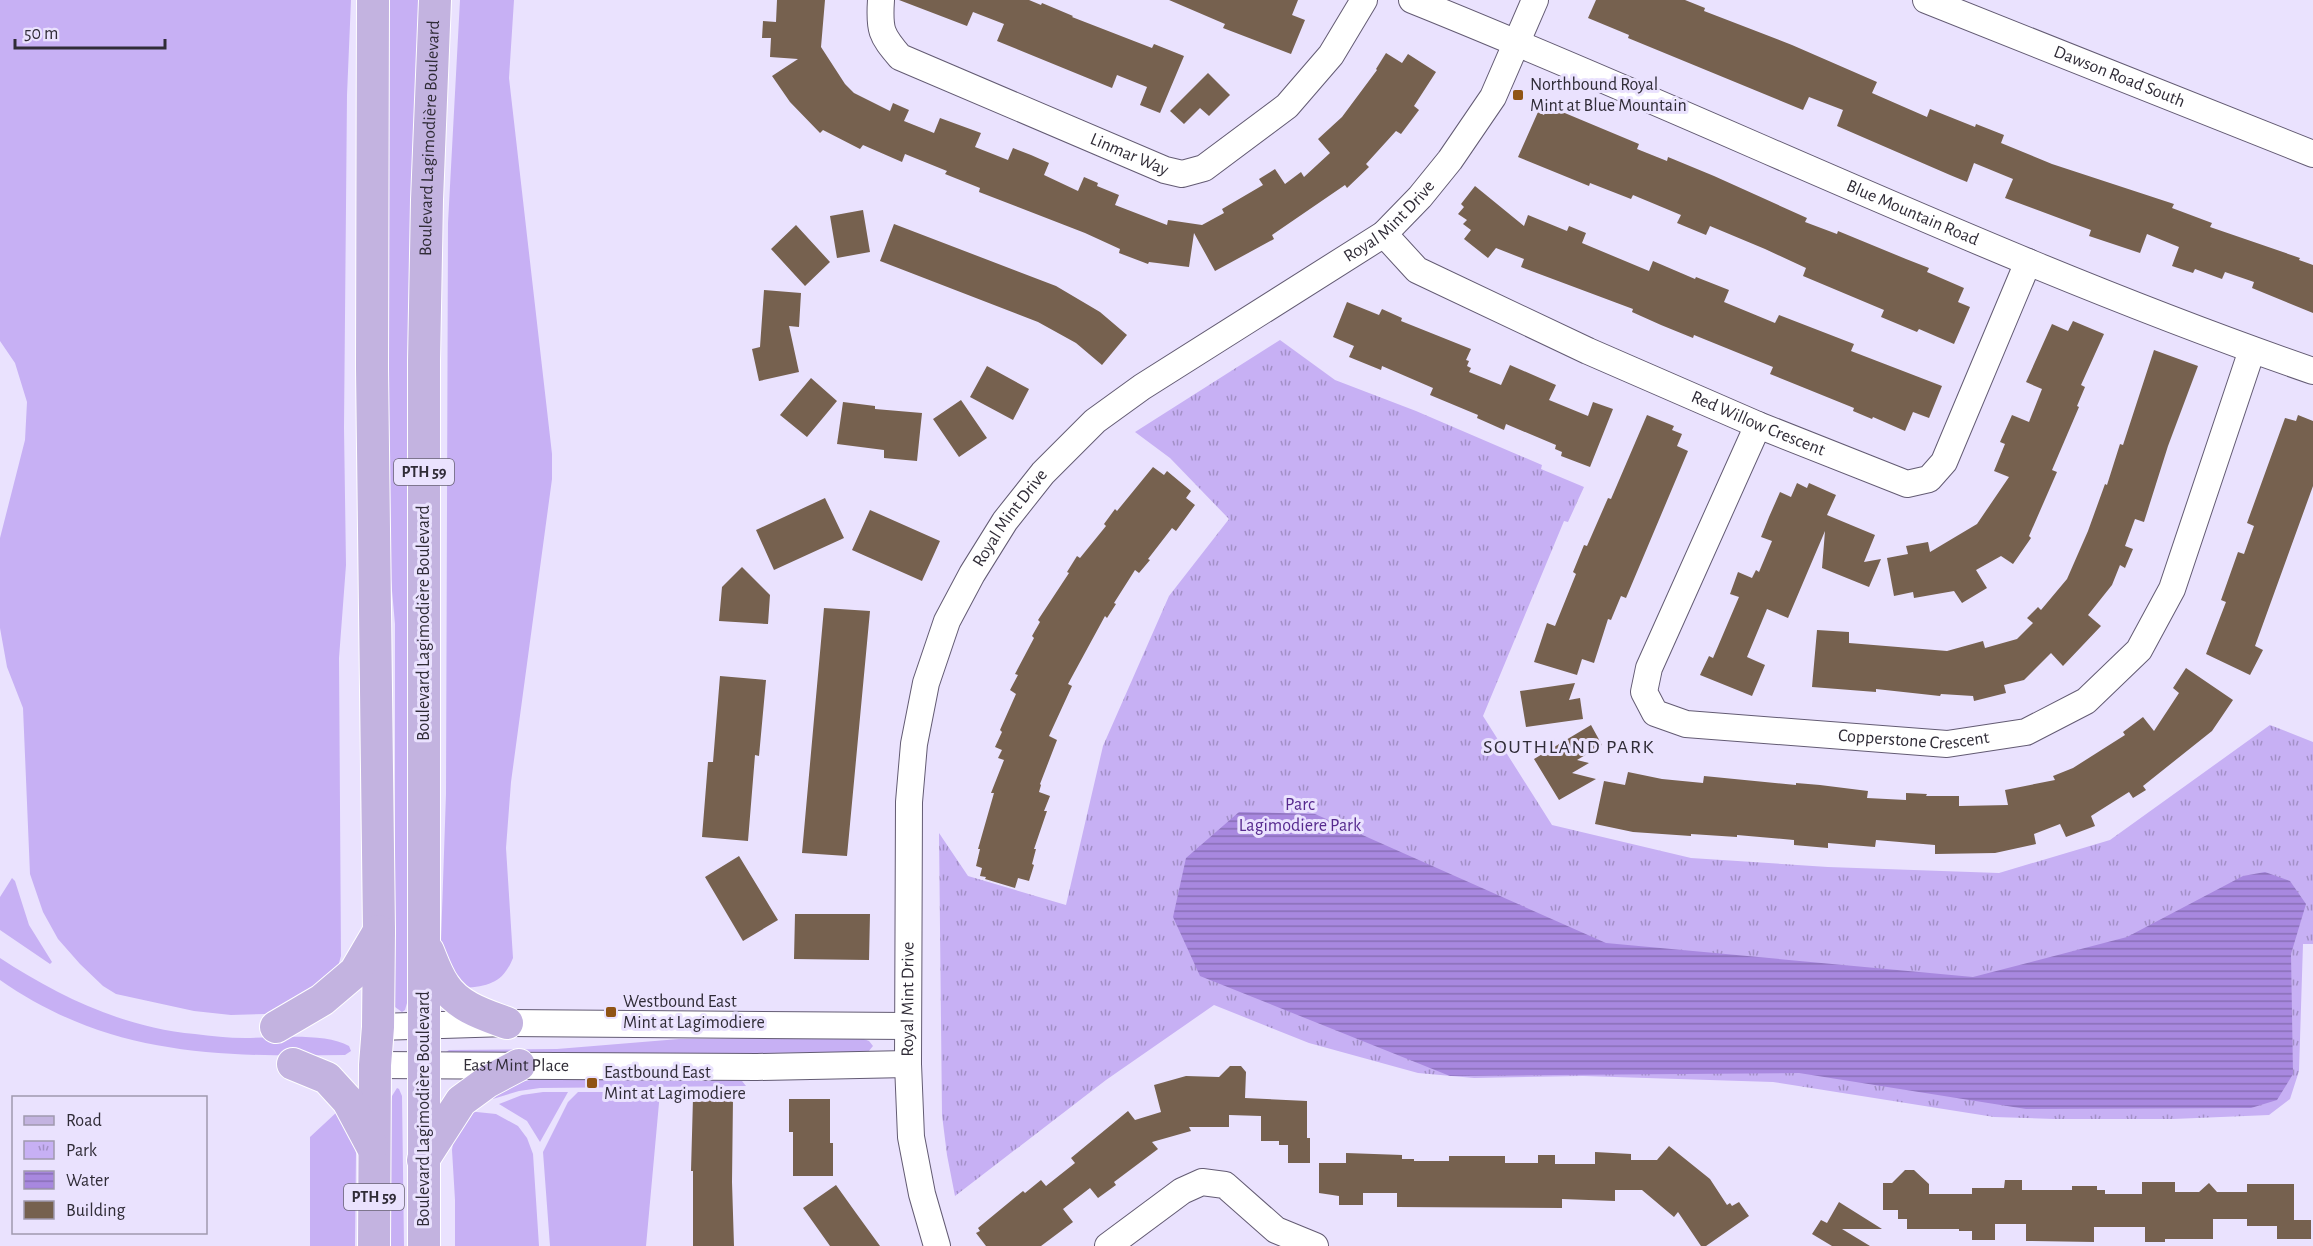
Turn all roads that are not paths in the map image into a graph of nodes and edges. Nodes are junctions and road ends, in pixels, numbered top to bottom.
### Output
1 (373, 0) edge
2 (435, 0) edge
3 (881, 0) edge
4 (1364, 0) edge
5 (1412, 0) edge
6 (1535, 0) edge
7 (1926, 0) edge
8 (1518, 42) junction
9 (2313, 154) edge
10 (1384, 234) junction
11 (2028, 262) junction
12 (2252, 350) junction
13 (2313, 371) edge
14 (1758, 425) junction
15 (379, 931) junction
16 (425, 945) junction
17 (507, 1023) junction
18 (425, 1026) junction
19 (908, 1026) junction
20 (276, 1027) dead end
21 (378, 1027) junction
22 (292, 1064) dead end
23 (908, 1064) junction
24 (375, 1065) junction
25 (423, 1065) junction
26 (519, 1065) junction
27 (374, 1149) junction
28 (423, 1160) junction
29 (374, 1246) edge
30 (424, 1246) edge
31 (937, 1246) edge
32 (1108, 1246) edge
33 (1315, 1246) edge

1 - 15 main road, PTH 59
2 - 16 main road, Boulevard Lagimodière Boulevard / PTH 59
3 - 4 street, Linmar Way
5 - 8 street
6 - 8 street, Royal Mint Drive
7 - 9 street, Dawson Road South
8 - 10 street, Royal Mint Drive
8 - 11 street, Blue Mountain Road
10 - 14 street, Red Willow Crescent
10 - 19 street, Royal Mint Drive
11 - 12 street, Blue Mountain Road
11 - 14 street, Red Willow Crescent
12 - 13 street, Blue Mountain Road
12 - 14 street, Copperstone Crescent
15 - 20 main road
15 - 21 main road, PTH 59
16 - 17 main road
16 - 18 main road, Boulevard Lagimodière Boulevard / PTH 59
17 - 18 street
17 - 19 street
18 - 21 street
18 - 25 main road, Boulevard Lagimodière Boulevard / PTH 59
19 - 23 street, Royal Mint Drive
21 - 24 main road, PTH 59
22 - 27 main road
23 - 26 street, East Mint Place
23 - 31 street, Royal Mint Drive
24 - 25 street, East Mint Place
24 - 27 main road, PTH 59
25 - 26 street, East Mint Place
25 - 28 main road, Boulevard Lagimodière Boulevard / PTH 59
26 - 28 main road
27 - 29 main road, PTH 59
28 - 30 main road, Boulevard Lagimodière Boulevard / PTH 59
32 - 33 street

